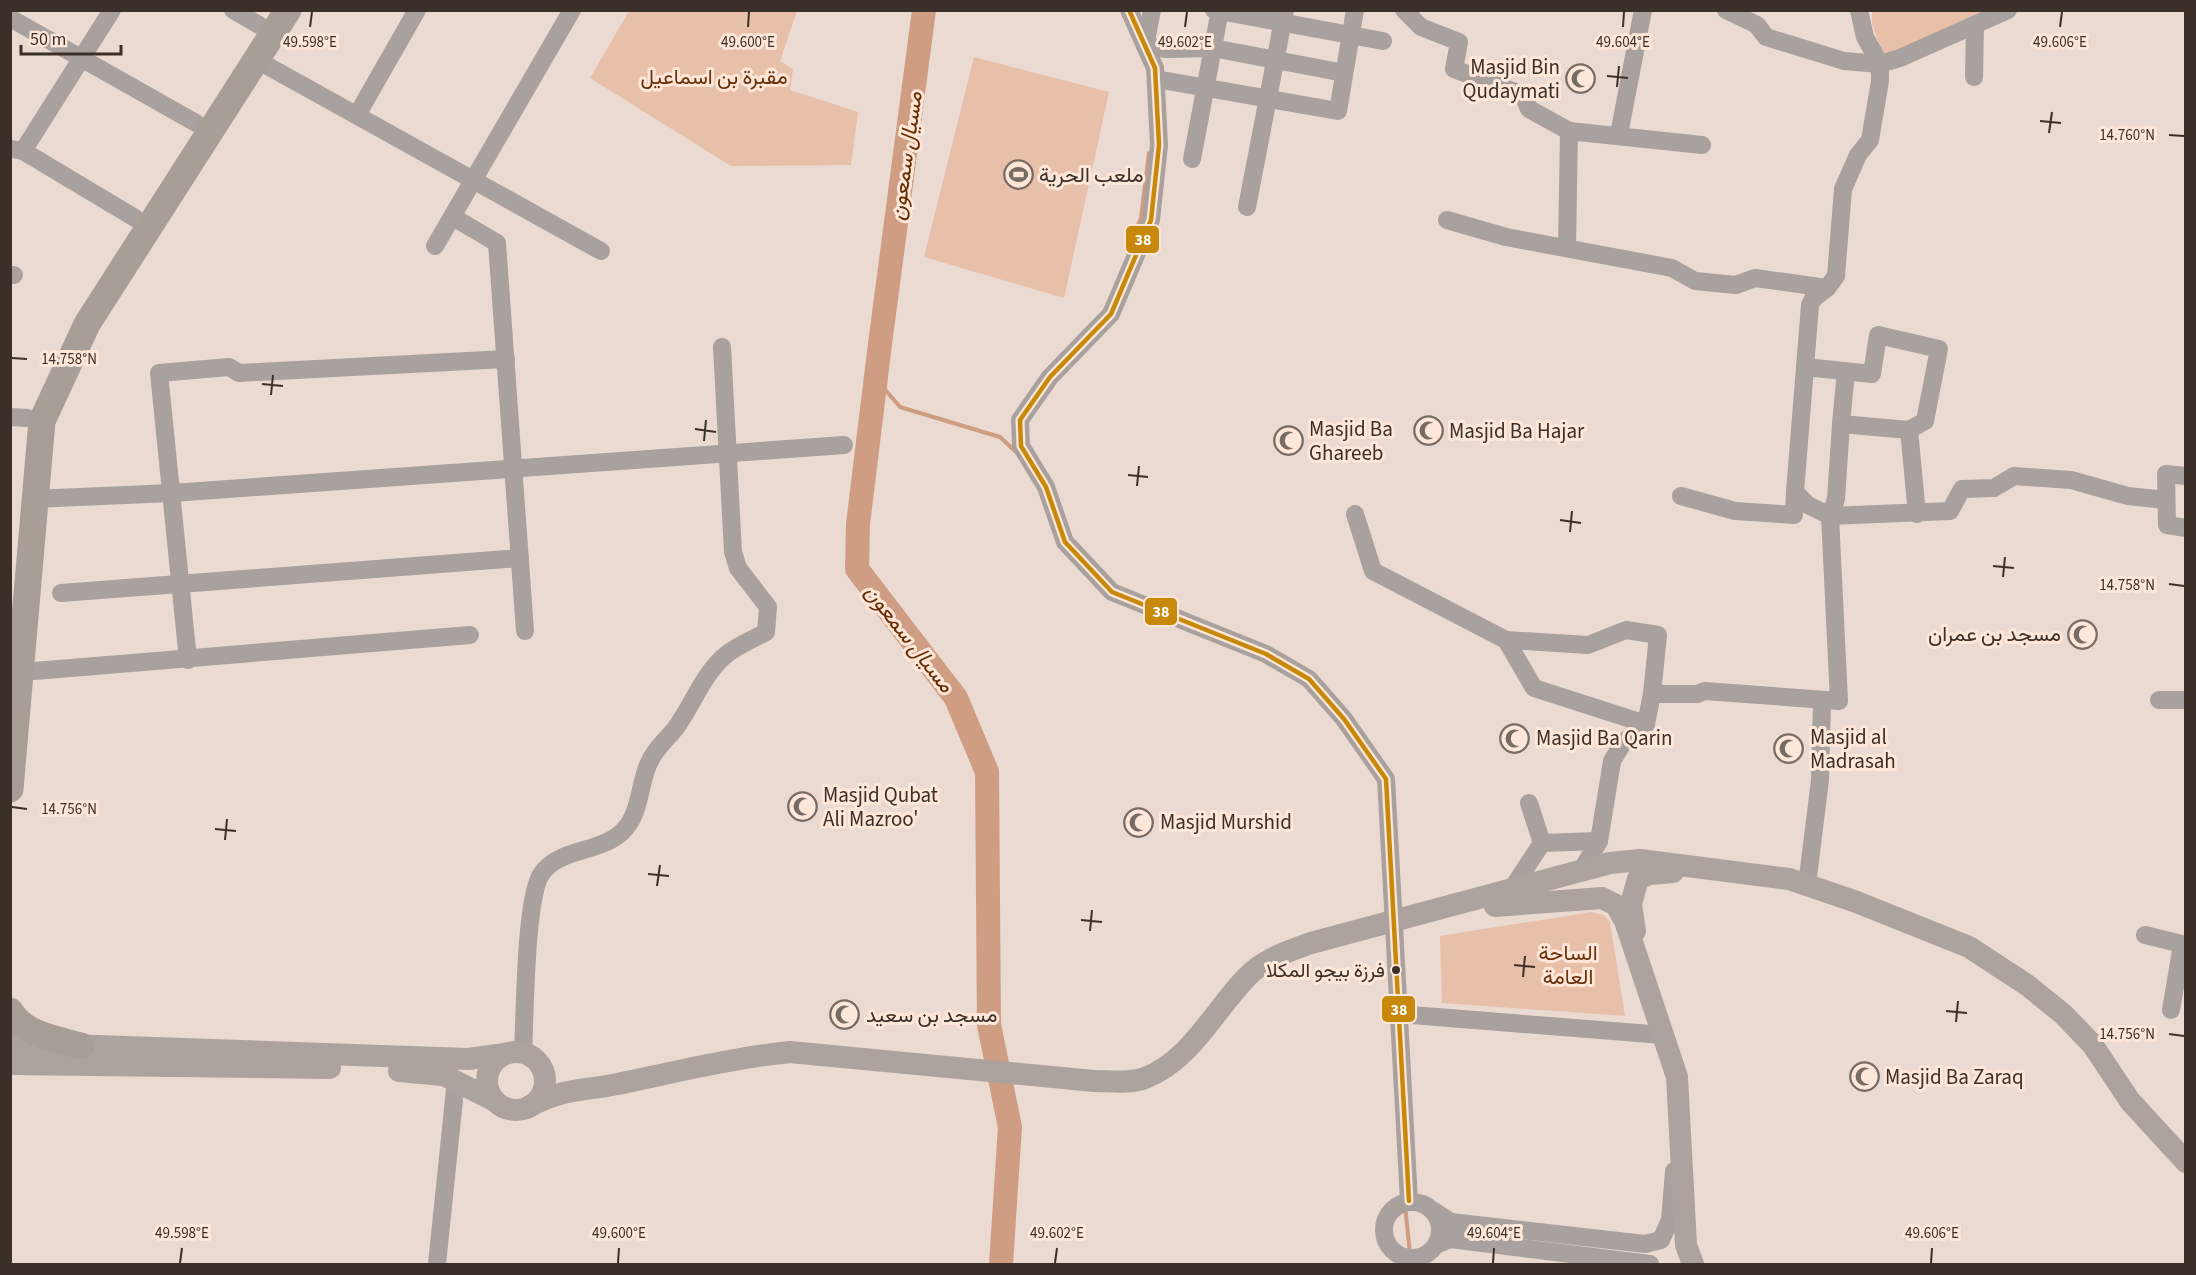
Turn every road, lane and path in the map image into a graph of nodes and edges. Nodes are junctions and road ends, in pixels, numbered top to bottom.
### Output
1 (112, 10) edge
2 (232, 10) edge
3 (288, 10) edge
4 (417, 10) edge
5 (572, 10) edge
6 (1129, 10) edge
7 (1152, 10) edge
8 (1355, 10) edge
9 (1404, 10) edge
10 (1643, 10) edge
11 (1726, 10) edge
12 (1859, 10) edge
13 (2008, 10) edge
14 (1218, 11) edge
15 (1284, 17) edge
16 (10, 18) edge
17 (263, 18) edge
18 (1422, 19) edge
19 (1975, 25) junction
20 (1351, 35) junction
21 (1383, 41) dead end
22 (1145, 45) junction
23 (1213, 48) junction
24 (81, 58) junction
25 (257, 60) junction
26 (1275, 60) junction
27 (1880, 64) junction
28 (1344, 73) junction
29 (1974, 77) dead end
30 (1156, 79) junction
31 (1205, 88) junction
32 (1268, 99) junction
33 (357, 115) junction
34 (204, 127) junction
35 (1569, 131) junction
36 (1618, 134) junction
37 (1702, 145) dead end
38 (17, 150) edge
39 (1192, 159) dead end
40 (474, 180) junction
41 (1247, 207) dead end
42 (453, 217) junction
43 (135, 218) junction
44 (1447, 220) dead end
45 (435, 246) dead end
46 (1567, 248) junction
47 (601, 250) dead end
48 (1827, 288) junction
49 (722, 347) dead end
50 (506, 359) junction
51 (1805, 367) junction
52 (1846, 371) junction
53 (19, 418) edge
54 (1841, 423) junction
55 (1909, 430) junction
56 (844, 445) dead end
57 (728, 454) junction
58 (513, 470) junction
59 (2186, 476) edge
60 (1795, 492) junction
61 (172, 493) junction
62 (1681, 496) dead end
63 (33, 499) junction
64 (2166, 500) junction
65 (1355, 514) dead end
66 (1917, 514) junction
67 (1830, 516) junction
68 (2186, 528) edge
69 (520, 558) junction
70 (180, 583) junction
71 (10, 588) edge
72 (62, 593) dead end
73 (525, 631) dead end
74 (470, 634) dead end
75 (1506, 640) junction
76 (188, 660) junction
77 (14, 673) edge
78 (1652, 694) junction
79 (2159, 700) dead end
80 (2186, 700) edge
81 (1822, 701) junction
82 (1646, 724) junction
83 (10, 789) edge
84 (1529, 803) dead end
85 (1599, 841) junction
86 (1542, 843) junction
87 (1711, 869) junction
88 (1581, 871) junction
89 (1807, 885) junction
90 (1511, 891) junction
91 (1434, 912) junction
92 (1394, 922) junction
93 (2145, 935) dead end
94 (2183, 945) edge
95 (1642, 973) junction
96 (2171, 1010) dead end
97 (10, 1011) edge
98 (1399, 1014) junction
99 (1663, 1035) junction
100 (10, 1043) edge
101 (81, 1046) junction
102 (522, 1057) junction
103 (10, 1064) edge
104 (456, 1080) junction
105 (604, 1087) junction
106 (495, 1101) junction
107 (530, 1106) junction
108 (1679, 1115) junction
109 (2186, 1162) edge
110 (1409, 1201) junction
111 (1434, 1211) junction
112 (1436, 1245) junction
113 (1412, 1261) edge
114 (436, 1264) edge
115 (1650, 1264) edge
116 (1693, 1264) edge

1 - 24 street
2 - 17 street
3 - 25 highway
4 - 33 street
5 - 40 street
6 - 22 street
7 - 22 street
8 - 20 street
9 - 18 street
10 - 36 street
11 - 27 street
12 - 27 street
13 - 19 street
14 - 15 street
14 - 23 street
15 - 20 street
15 - 26 street
16 - 24 street
17 - 34 highway
18 - 35 street
19 - 27 street
19 - 29 street
20 - 21 street
20 - 28 street
22 - 23 street
22 - 30 street
23 - 26 street
23 - 31 street
24 - 34 street
24 - 38 street
25 - 33 street
25 - 34 highway
26 - 28 street
26 - 32 street
27 - 48 street
28 - 32 street
30 - 31 street
30 - 92 street
31 - 32 street
31 - 39 street
32 - 41 street
33 - 40 street
34 - 43 highway
34 - 63 highway
35 - 36 street
35 - 46 street
36 - 37 street
38 - 43 street
40 - 42 street
40 - 47 street
42 - 45 street
42 - 50 street
43 - 53 highway
44 - 46 street
46 - 48 street
48 - 51 street
49 - 57 street
50 - 58 street
50 - 61 street
51 - 52 street
51 - 60 street
52 - 54 street
52 - 55 street
53 - 71 highway
54 - 55 street
54 - 67 street
55 - 66 street
56 - 57 street
57 - 58 street
57 - 102 street
58 - 61 street
58 - 69 street
59 - 64 street
60 - 62 street
60 - 67 street
61 - 63 street
61 - 70 street
63 - 77 highway
64 - 66 street
64 - 68 street
65 - 75 street
66 - 67 street
67 - 81 street
69 - 70 street
69 - 73 street
70 - 72 street
70 - 76 street
74 - 76 street
75 - 78 street
75 - 82 street
76 - 77 street
77 - 83 highway
78 - 81 street
78 - 82 street
79 - 80 street
81 - 89 street
82 - 85 street
84 - 86 street
85 - 86 street
85 - 88 street
86 - 90 street
87 - 88 main road
87 - 89 main road
87 - 95 main road
88 - 90 main road
89 - 109 main road
90 - 91 main road
91 - 92 main road
91 - 95 main road
92 - 98 street
92 - 105 main road
93 - 94 street
94 - 96 street
95 - 99 main road
97 - 101 highway
98 - 99 street
98 - 110 street
99 - 108 main road
100 - 101 main road
101 - 102 main road
102 - 105 main road
102 - 106 main road
102 - 107 main road
103 - 104 main road
104 - 106 main road
104 - 114 street
105 - 107 main road
106 - 107 main road
108 - 111 street
108 - 116 main road
110 - 111 street
110 - 113 street
111 - 112 street
112 - 113 street
112 - 115 street

